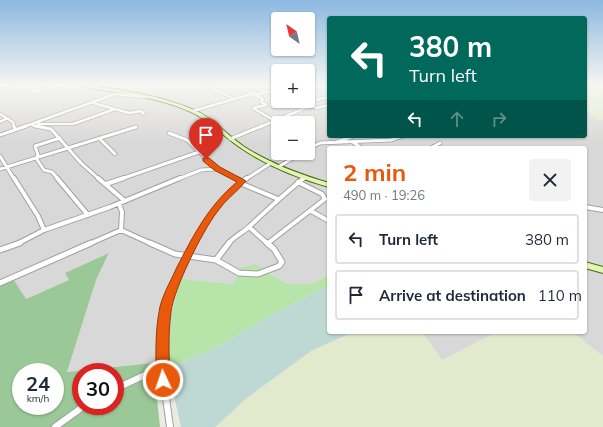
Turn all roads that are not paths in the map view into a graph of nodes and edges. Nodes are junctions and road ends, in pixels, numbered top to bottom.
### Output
1 (88, 105) edge
2 (100, 105) edge
3 (172, 105) edge
4 (214, 105) edge
5 (266, 105) edge
6 (326, 105) edge
7 (315, 107) edge
8 (305, 108) edge
9 (115, 109) junction
10 (193, 111) junction
11 (0, 114) edge
12 (144, 114) dead end
13 (287, 116) edge
14 (8, 118) junction
15 (271, 119) edge
16 (0, 122) edge
17 (271, 123) edge
18 (36, 124) junction
19 (32, 125) junction
20 (136, 127) dead end
21 (15, 130) junction
22 (169, 133) dead end
23 (1, 135) edge
24 (60, 138) junction
25 (99, 138) junction
26 (348, 138) edge
27 (399, 138) edge
28 (230, 139) junction
29 (343, 140) junction
30 (361, 142) junction
31 (335, 143) junction
32 (353, 143) junction
33 (440, 143) dead end
34 (315, 145) edge
35 (358, 146) edge
36 (435, 146) edge
37 (69, 148) junction
38 (199, 152) junction
39 (115, 154) dead end
40 (0, 156) edge
41 (36, 158) junction
42 (290, 160) edge
43 (271, 163) junction
44 (280, 166) junction
45 (7, 168) junction
46 (217, 168) junction
47 (0, 170) edge
48 (305, 177) junction
49 (241, 182) junction
50 (298, 182) junction
51 (106, 184) junction
52 (327, 185) edge
53 (278, 199) junction
54 (125, 201) junction
55 (119, 204) junction
56 (587, 206) edge
57 (603, 210) edge
58 (311, 211) junction
59 (88, 214) junction
60 (327, 220) edge
61 (249, 227) junction
62 (44, 230) junction
63 (121, 230) junction
64 (268, 243) junction
65 (0, 250) edge
66 (188, 256) junction
67 (216, 260) junction
68 (587, 266) edge
69 (603, 270) edge
70 (0, 283) edge
71 (162, 367) junction
72 (124, 385) edge
73 (72, 415) edge
74 (55, 427) edge
75 (170, 427) edge

1 - 18 street
2 - 9 street
3 - 10 main road
4 - 10 street
5 - 15 street
6 - 7 street
8 - 13 street
9 - 12 street
9 - 18 street
10 - 28 main road
11 - 14 street
14 - 16 street
14 - 21 street
17 - 28 street
18 - 19 street
19 - 21 street
19 - 24 street
20 - 25 street
21 - 23 street
22 - 38 street
24 - 37 street
24 - 41 street
25 - 37 street
25 - 39 street
26 - 29 street
27 - 30 street
28 - 43 main road
29 - 30 street
29 - 31 street
30 - 32 street
31 - 32 street
31 - 34 street
32 - 35 street
33 - 36 street
37 - 41 street
37 - 51 street
38 - 46 street
38 - 51 street
40 - 45 street
41 - 45 street
41 - 59 street
42 - 44 street
43 - 44 main road
43 - 49 street
44 - 48 main road
45 - 47 street
45 - 62 street
46 - 49 street
46 - 54 street
48 - 50 street
48 - 52 main road
49 - 53 street
49 - 66 street
50 - 53 street
50 - 58 street
51 - 54 street
53 - 61 street
54 - 55 street
55 - 59 street
55 - 63 street
56 - 57 street
58 - 60 street
58 - 64 street
59 - 62 street
61 - 64 street
61 - 67 street
62 - 65 street
63 - 66 street
63 - 70 street
64 - 67 street
66 - 67 street
66 - 71 street
68 - 69 main road
71 - 72 street
71 - 75 street
73 - 74 street

